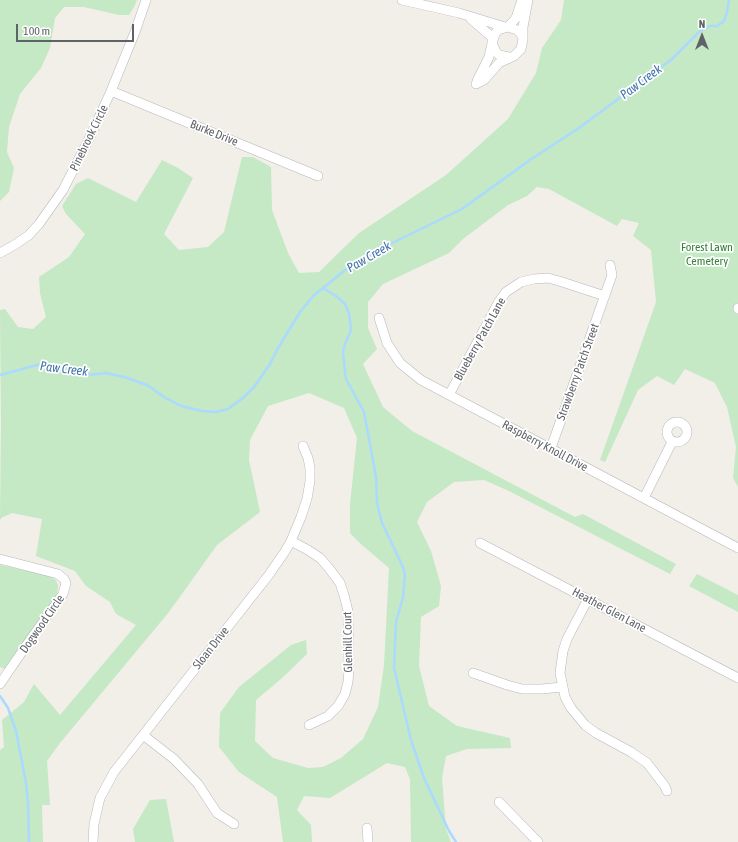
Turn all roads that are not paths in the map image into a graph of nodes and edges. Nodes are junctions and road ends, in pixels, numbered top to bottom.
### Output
1 (146, 0) edge
2 (402, 0) edge
3 (522, 0) edge
4 (528, 0) edge
5 (467, 16) junction
6 (506, 27) junction
7 (523, 38) junction
8 (492, 40) junction
9 (509, 57) junction
10 (111, 91) junction
11 (318, 176) dead end
12 (0, 253) edge
13 (610, 265) dead end
14 (605, 296) junction
15 (379, 318) dead end
16 (449, 394) junction
17 (672, 442) dead end
18 (303, 446) dead end
19 (551, 448) junction
20 (644, 498) junction
21 (291, 541) junction
22 (480, 543) dead end
23 (738, 548) edge
24 (0, 559) edge
25 (588, 599) junction
26 (473, 673) dead end
27 (738, 678) edge
28 (0, 684) edge
29 (562, 687) junction
30 (309, 724) dead end
31 (143, 735) junction
32 (667, 791) dead end
33 (499, 802) dead end
34 (234, 824) dead end
35 (367, 828) dead end
36 (93, 842) edge
37 (368, 842) edge
38 (538, 842) edge

1 - 10 street, Pinebrook Circle
2 - 5 street
3 - 6 street
4 - 7 street
5 - 6 street
5 - 8 street
6 - 7 street
6 - 8 street
7 - 9 street
8 - 9 street
8 - 9 street
10 - 11 street, Burke Drive
10 - 12 street, Pinebrook Circle
13 - 14 street, Strawberry Patch Street
14 - 16 street, Blueberry Patch Lane
14 - 19 street, Strawberry Patch Street
15 - 16 street, Raspberry Knoll Drive
16 - 19 street, Raspberry Knoll Drive
17 - 20 street
18 - 21 street, Sloan Drive
19 - 20 street, Raspberry Knoll Drive
20 - 23 street, Raspberry Knoll Drive
21 - 30 street, Glenhill Court
21 - 31 street, Sloan Drive
22 - 25 street, Heather Glen Lane
24 - 28 street, Dogwood Circle
25 - 27 street, Heather Glen Lane
25 - 29 street
26 - 29 street
29 - 32 street
31 - 34 street
31 - 36 street, Sloan Drive
33 - 38 street
35 - 37 street

